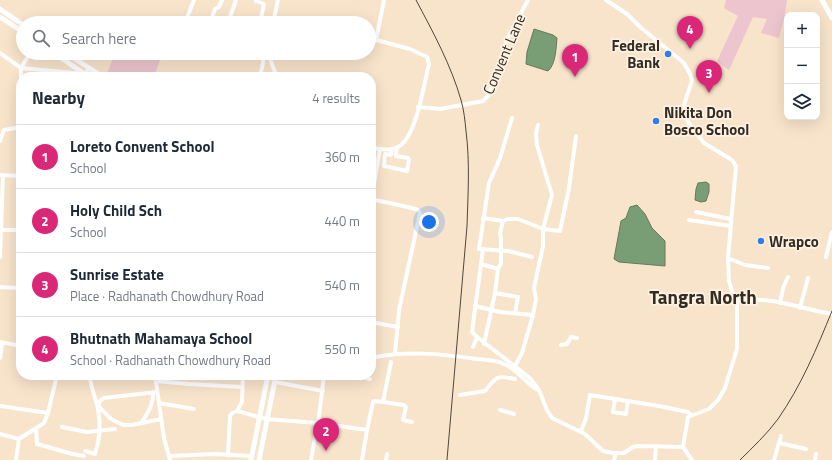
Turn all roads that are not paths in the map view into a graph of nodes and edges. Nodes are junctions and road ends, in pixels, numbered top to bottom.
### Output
1 (194, 0) edge
2 (222, 0) edge
3 (236, 0) edge
4 (256, 0) edge
5 (278, 0) edge
6 (384, 0) edge
7 (528, 0) edge
8 (606, 0) edge
9 (822, 0) edge
10 (0, 9) edge
11 (188, 16) edge
12 (213, 16) edge
13 (230, 16) edge
14 (261, 16) edge
15 (275, 16) edge
16 (0, 18) edge
17 (832, 18) edge
18 (16, 20) edge
19 (16, 28) edge
20 (376, 40) joint
21 (0, 53) edge
22 (26, 60) edge
23 (64, 60) edge
24 (77, 60) edge
25 (264, 60) edge
26 (271, 60) edge
27 (21, 68) junction
28 (89, 68) junction
29 (21, 72) edge
30 (54, 72) edge
31 (81, 72) edge
32 (88, 72) edge
33 (96, 72) edge
34 (261, 72) edge
35 (275, 72) edge
36 (418, 107) junction
37 (512, 118) dead end
38 (538, 125) dead end
39 (16, 129) edge
40 (576, 136) dead end
41 (0, 141) edge
42 (397, 147) junction
43 (376, 149) edge
44 (380, 149) junction
45 (392, 149) junction
46 (391, 155) junction
47 (396, 156) junction
48 (376, 172) edge
49 (1, 175) edge
50 (16, 176) edge
51 (376, 201) edge
52 (696, 212) dead end
53 (483, 218) junction
54 (731, 219) junction
55 (689, 220) dead end
56 (503, 221) junction
57 (731, 226) junction
58 (543, 229) junction
59 (1, 230) edge
60 (16, 230) edge
61 (832, 232) edge
62 (481, 249) junction
63 (502, 251) junction
64 (0, 257) edge
65 (532, 257) dead end
66 (826, 257) dead end
67 (728, 258) junction
68 (481, 264) junction
69 (768, 268) dead end
70 (498, 269) junction
71 (788, 276) dead end
72 (808, 278) dead end
73 (0, 287) edge
74 (16, 288) edge
75 (495, 293) junction
76 (737, 301) junction
77 (780, 303) junction
78 (475, 306) junction
79 (800, 308) junction
80 (492, 310) junction
81 (515, 314) junction
82 (832, 314) edge
83 (533, 315) junction
84 (376, 323) edge
85 (398, 327) junction
86 (477, 337) junction
87 (577, 338) dead end
88 (1, 343) edge
89 (484, 344) junction
90 (16, 345) edge
91 (561, 345) dead end
92 (473, 347) dead end
93 (396, 354) junction
94 (376, 357) edge
95 (0, 358) edge
96 (391, 362) dead end
97 (515, 366) junction
98 (515, 379) dead end
99 (57, 380) edge
100 (90, 380) edge
101 (243, 380) edge
102 (267, 380) edge
103 (324, 380) edge
104 (156, 381) joint
105 (275, 382) joint
106 (242, 387) junction
107 (539, 390) junction
108 (323, 391) junction
109 (155, 392) junction
110 (460, 395) dead end
111 (615, 399) junction
112 (628, 401) junction
113 (383, 402) junction
114 (159, 403) junction
115 (0, 406) edge
116 (194, 409) dead end
117 (500, 410) dead end
118 (237, 411) junction
119 (48, 413) junction
120 (514, 414) dead end
121 (691, 415) junction
122 (259, 417) junction
123 (161, 419) junction
124 (266, 419) junction
125 (142, 422) junction
126 (412, 422) dead end
127 (318, 423) junction
128 (62, 427) dead end
129 (36, 429) junction
130 (115, 429) dead end
131 (367, 430) junction
132 (100, 431) junction
133 (581, 431) junction
134 (0, 434) edge
135 (781, 436) dead end
136 (19, 439) junction
137 (779, 443) junction
138 (656, 446) junction
139 (683, 447) junction
140 (806, 449) dead end
141 (616, 453) junction
142 (73, 454) junction
143 (387, 454) dead end
144 (816, 454) dead end
145 (228, 455) junction
146 (169, 458) edge
147 (251, 458) edge
148 (16, 460) edge
149 (72, 460) edge
150 (259, 460) edge
151 (310, 460) edge
152 (362, 460) edge
153 (386, 460) edge
154 (614, 460) edge
155 (655, 460) edge
156 (692, 460) edge
157 (774, 460) edge
158 (815, 460) edge

1 - 11 street
2 - 12 street
3 - 13 street
4 - 14 street
5 - 15 street
6 - 20 street
7 - 36 street, Convent Lane
8 - 54 street
9 - 17 main road
10 - 18 main road
16 - 19 main road
20 - 36 street
21 - 27 street
22 - 27 street
23 - 31 main road
24 - 28 main road
25 - 34 street
26 - 35 street
27 - 29 street
27 - 30 street
28 - 32 street
28 - 33 main road
36 - 42 street
37 - 53 street
38 - 58 street
39 - 41 street
40 - 58 street
42 - 45 street
42 - 47 street
43 - 44 street
44 - 45 street
44 - 48 street
45 - 46 street
46 - 47 street
46 - 47 street
49 - 50 street
49 - 59 street
51 - 85 street
52 - 54 street
53 - 56 street
53 - 62 street
54 - 57 street
55 - 57 street
56 - 58 street
56 - 63 street
57 - 67 street
58 - 83 street
59 - 60 street
59 - 64 street
61 - 66 street
62 - 63 street
62 - 68 street
63 - 65 street
63 - 70 street
67 - 69 street
67 - 76 street
68 - 70 street
68 - 78 street
70 - 75 street
71 - 77 street
72 - 79 street
73 - 74 street
75 - 80 street
75 - 81 street
76 - 77 street
76 - 121 street
77 - 79 street
78 - 80 street
78 - 86 street
79 - 82 street
80 - 81 street
80 - 89 street
81 - 83 street
83 - 97 street
84 - 85 street
85 - 93 street
86 - 89 street
86 - 92 street
87 - 91 street
88 - 90 street
88 - 95 street
89 - 97 street
93 - 94 street
93 - 107 street
96 - 113 street
97 - 107 street
98 - 110 street
99 - 119 street
100 - 132 street
101 - 106 street
102 - 122 main road
103 - 108 street
104 - 106 street
104 - 109 street
105 - 108 street
105 - 124 main road
106 - 118 street
107 - 133 street
108 - 127 street
109 - 114 street
109 - 125 street
109 - 125 street
111 - 112 street
111 - 112 street
111 - 133 street
112 - 121 street
113 - 126 street
113 - 131 street
114 - 116 street
114 - 123 street
115 - 119 street
117 - 120 street
118 - 122 street
118 - 145 street
119 - 129 street
121 - 139 street
122 - 124 street
122 - 147 main road
123 - 125 street
123 - 146 street
124 - 127 street
124 - 150 main road
127 - 131 street
127 - 151 street
128 - 132 street
129 - 136 street
129 - 142 street
130 - 132 street
131 - 152 street
132 - 142 street
133 - 141 street
134 - 136 street
135 - 137 street
136 - 148 street
137 - 140 street
137 - 157 street
138 - 139 street
138 - 141 street
138 - 155 street
139 - 156 street
141 - 154 street
142 - 149 street
143 - 153 street
144 - 158 street
145 - 146 street
145 - 147 street

